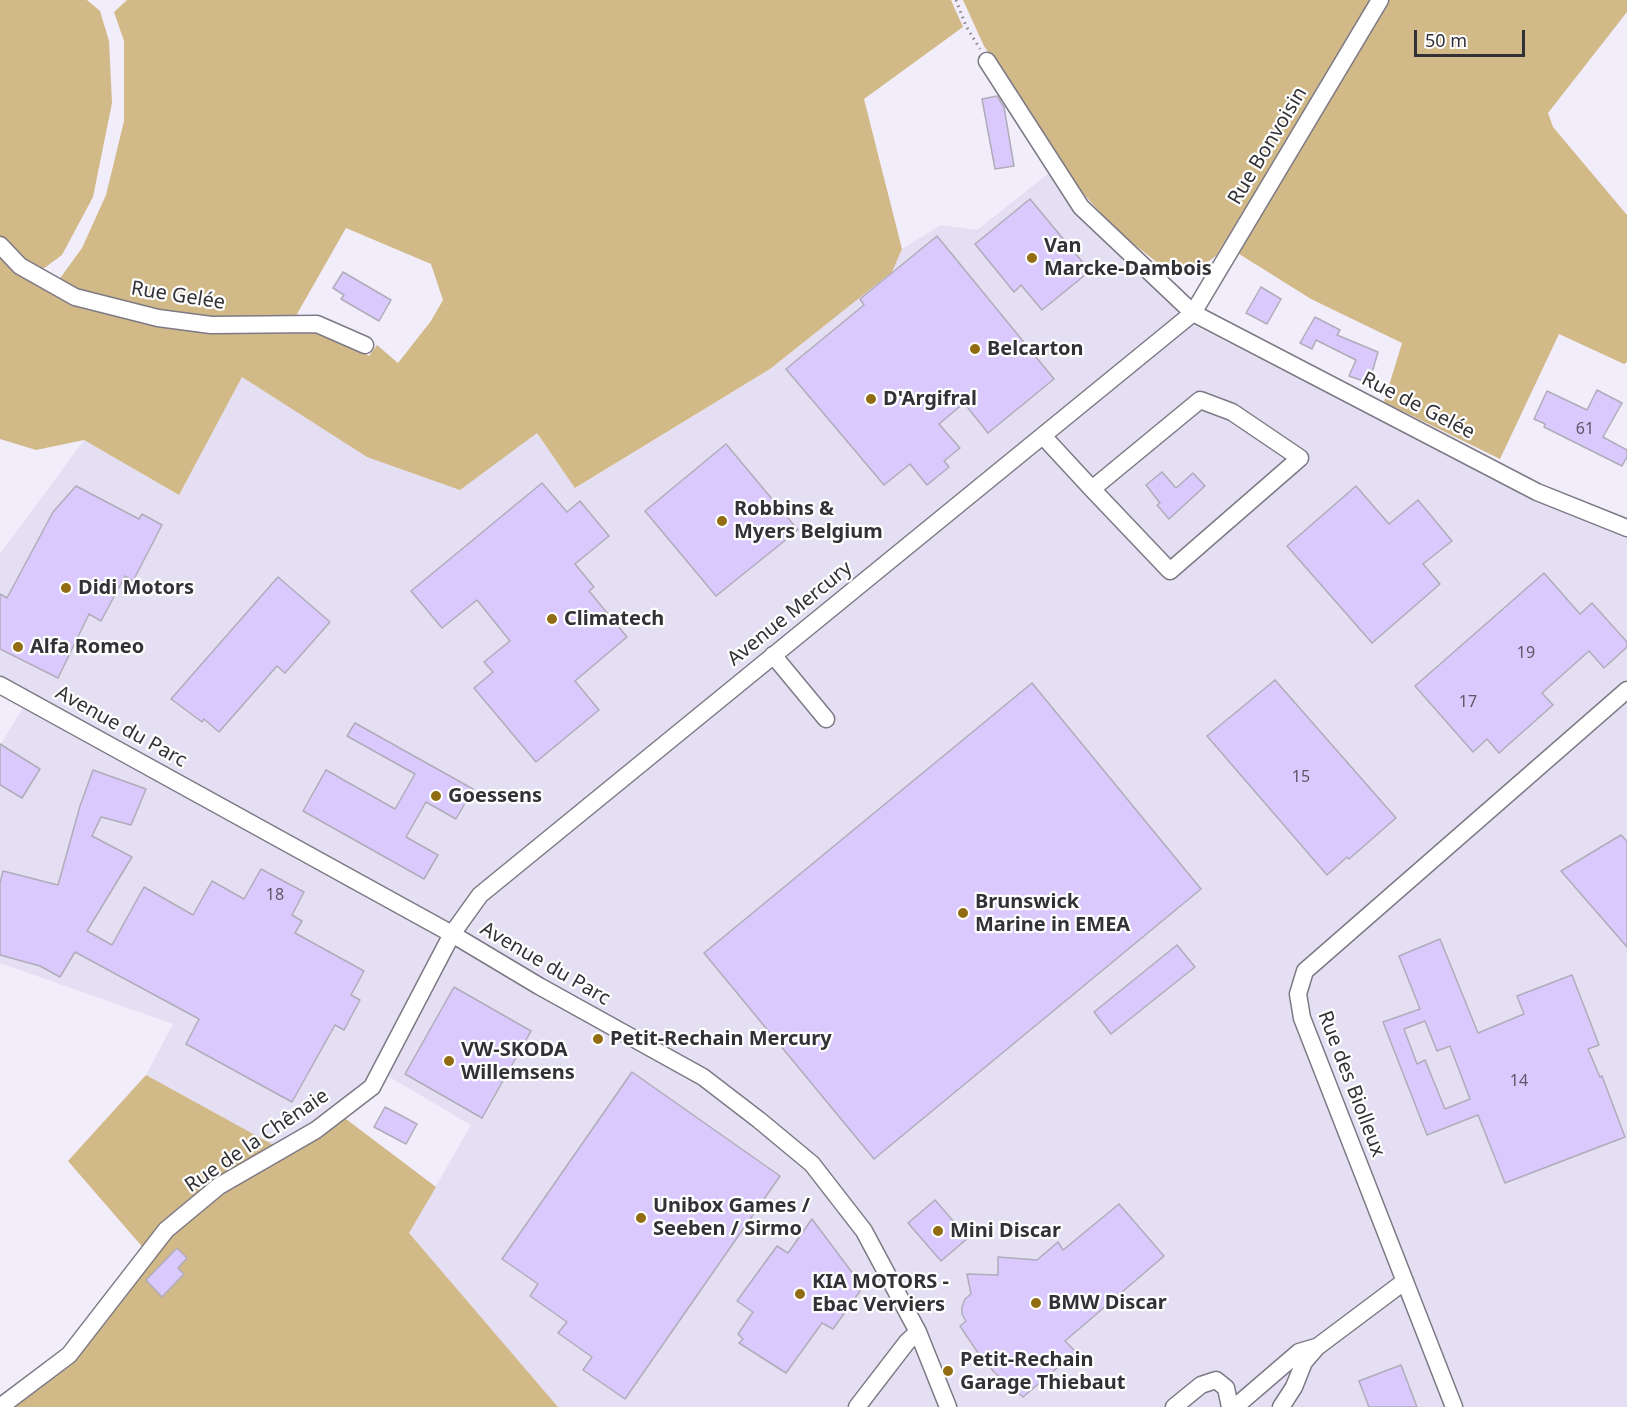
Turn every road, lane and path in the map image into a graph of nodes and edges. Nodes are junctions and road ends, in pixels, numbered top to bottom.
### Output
1 (956, 0) edge
2 (1380, 0) edge
3 (987, 61) joint
4 (0, 244) edge
5 (1192, 313) junction
6 (365, 345) dead end
7 (1043, 436) junction
8 (1092, 489) junction
9 (1627, 528) edge
10 (773, 655) junction
11 (0, 685) edge
12 (1627, 690) edge
13 (826, 719) dead end
14 (452, 934) junction
15 (1405, 1281) junction
16 (918, 1332) junction
17 (1317, 1347) junction
18 (0, 1407) edge
19 (857, 1407) edge
20 (948, 1407) edge
21 (1174, 1407) edge
22 (1232, 1407) edge
23 (1281, 1407) edge
24 (1454, 1407) edge

1 - 3 path
2 - 5 street, Rue Bonvoisin
3 - 5 street, Rue de Gelée
4 - 6 street, Rue Gelée
5 - 7 street, Avenue Mercury
5 - 9 street, Rue de Gelée
7 - 8 street
7 - 10 street, Avenue Mercury
8 - 8 street
10 - 13 street
10 - 14 street, Avenue Mercury
11 - 14 street, Avenue du Parc
12 - 15 street, Rue des Biolleux
14 - 16 street, Avenue du Parc
14 - 18 street, Rue de la Chênaie
15 - 17 street
15 - 24 street, Rue des Biolleux
16 - 19 street
16 - 20 street, Avenue du Parc
17 - 22 street
17 - 23 street
21 - 22 street

